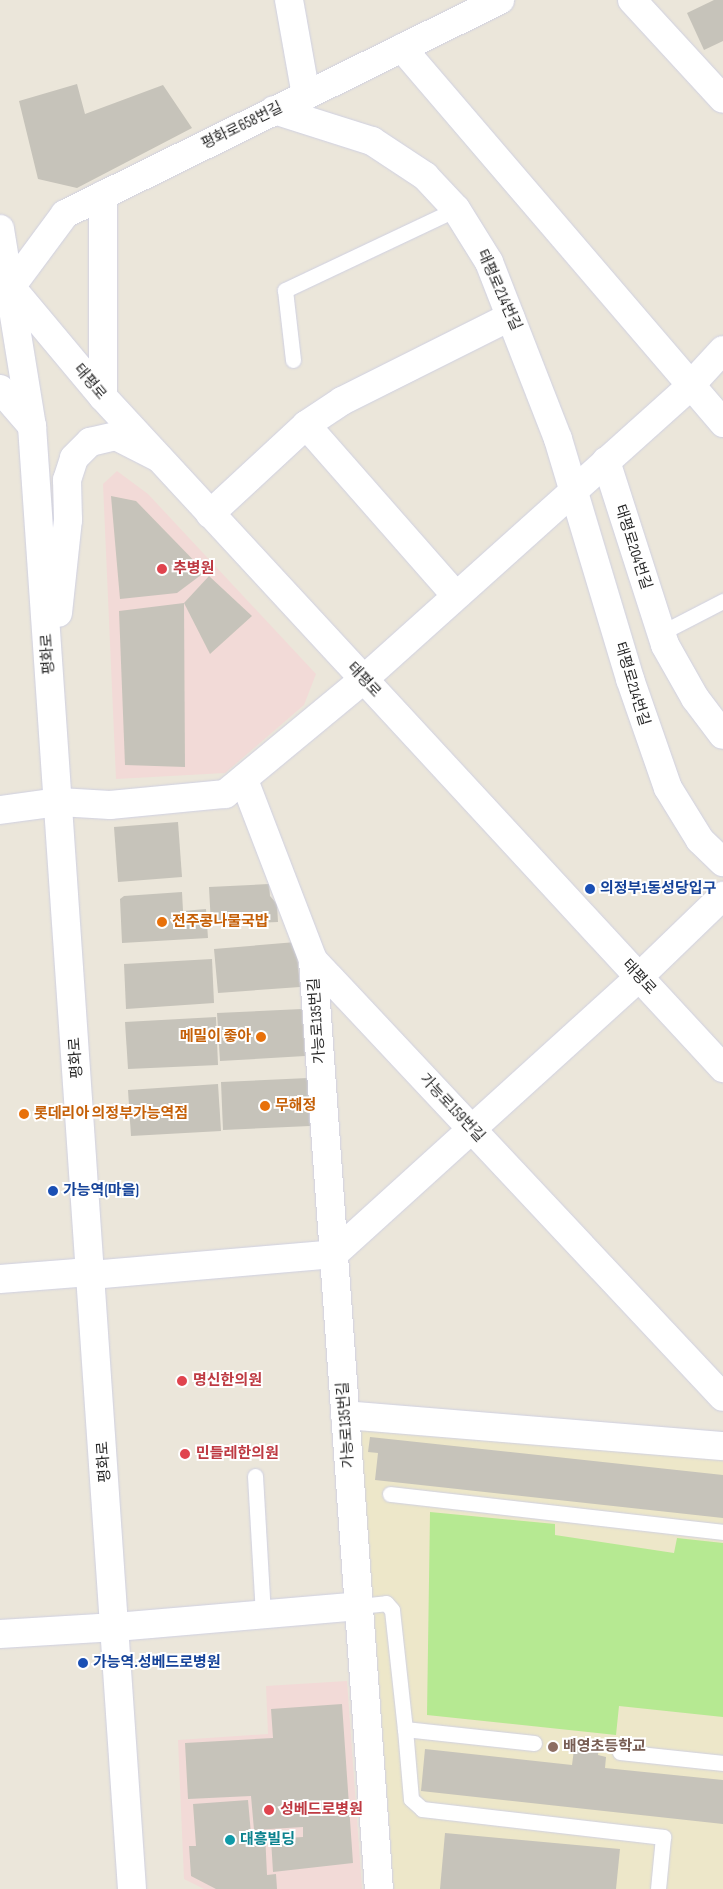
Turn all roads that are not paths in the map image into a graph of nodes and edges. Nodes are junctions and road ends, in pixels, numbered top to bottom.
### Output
1 (289, 0) edge
2 (500, 0) edge
3 (632, 0) edge
4 (402, 48) junction
5 (306, 95) junction
6 (723, 99) edge
7 (274, 110) junction
8 (103, 195) junction
9 (456, 209) junction
10 (0, 229) edge
11 (6, 288) edge
12 (510, 317) junction
13 (723, 350) edge
14 (294, 360) dead end
15 (689, 387) junction
16 (0, 389) edge
17 (103, 397) junction
18 (723, 423) edge
19 (306, 425) junction
20 (32, 426) junction
21 (159, 458) junction
22 (606, 461) junction
23 (572, 490) junction
24 (210, 514) junction
25 (456, 596) junction
26 (723, 601) edge
27 (661, 633) junction
28 (364, 679) junction
29 (51, 689) junction
30 (723, 735) edge
31 (244, 780) junction
32 (58, 802) junction
33 (0, 810) edge
34 (723, 862) edge
35 (723, 896) edge
36 (313, 960) junction
37 (639, 978) junction
38 (723, 1068) edge
39 (473, 1130) junction
40 (334, 1254) junction
41 (91, 1275) junction
42 (0, 1279) edge
43 (723, 1397) edge
44 (345, 1416) junction
45 (723, 1446) edge
46 (255, 1476) dead end
47 (390, 1494) dead end
48 (723, 1532) edge
49 (359, 1606) junction
50 (262, 1614) junction
51 (116, 1628) junction
52 (0, 1634) edge
53 (405, 1729) junction
54 (534, 1743) dead end
55 (620, 1752) dead end
56 (723, 1763) edge
57 (131, 1846) junction
58 (113, 1889) edge
59 (132, 1889) edge
60 (153, 1889) edge
61 (379, 1889) edge
62 (658, 1889) edge

1 - 5 street
2 - 4 street, 평화로658번길
3 - 6 street
4 - 5 street, 평화로658번길
4 - 15 street
5 - 7 street, 평화로658번길
7 - 8 street, 평화로658번길
7 - 9 street, 태평로214번길
8 - 11 street, 평화로658번길
8 - 17 street
9 - 12 street, 태평로214번길
9 - 14 lane
10 - 11 street, 평화로
11 - 17 street, 태평로
11 - 20 street, 평화로
12 - 19 street
12 - 23 street, 태평로214번길
13 - 15 street
15 - 18 street
15 - 22 street
16 - 20 street
17 - 21 street, 태평로
19 - 24 street
19 - 25 street
20 - 29 street, 평화로
21 - 24 street, 태평로
21 - 29 street
22 - 23 street
22 - 27 street, 태평로204번길
23 - 25 street
23 - 34 street, 태평로214번길
24 - 28 street, 태평로
25 - 28 street
26 - 27 lane
27 - 30 street, 태평로204번길
28 - 31 street
28 - 37 street, 태평로
29 - 32 street, 평화로
31 - 32 street
31 - 36 street, 가능로159번길
32 - 33 street
32 - 41 street, 평화로
35 - 37 street
36 - 39 street, 가능로159번길
36 - 40 street, 가능로135번길
37 - 38 street, 태평로
37 - 39 street
39 - 40 street
39 - 43 street, 가능로159번길
40 - 41 street
40 - 44 street, 가능로135번길
41 - 42 street
41 - 51 street, 평화로
44 - 45 street
44 - 49 street, 가능로135번길
46 - 50 lane
47 - 48 lane
49 - 50 street
49 - 53 lane
49 - 61 street, 가능로135번길
50 - 51 street
51 - 52 street
51 - 57 street, 평화로
53 - 54 lane
53 - 62 lane
55 - 56 lane
57 - 58 street
57 - 59 street, 평화로
57 - 60 street

